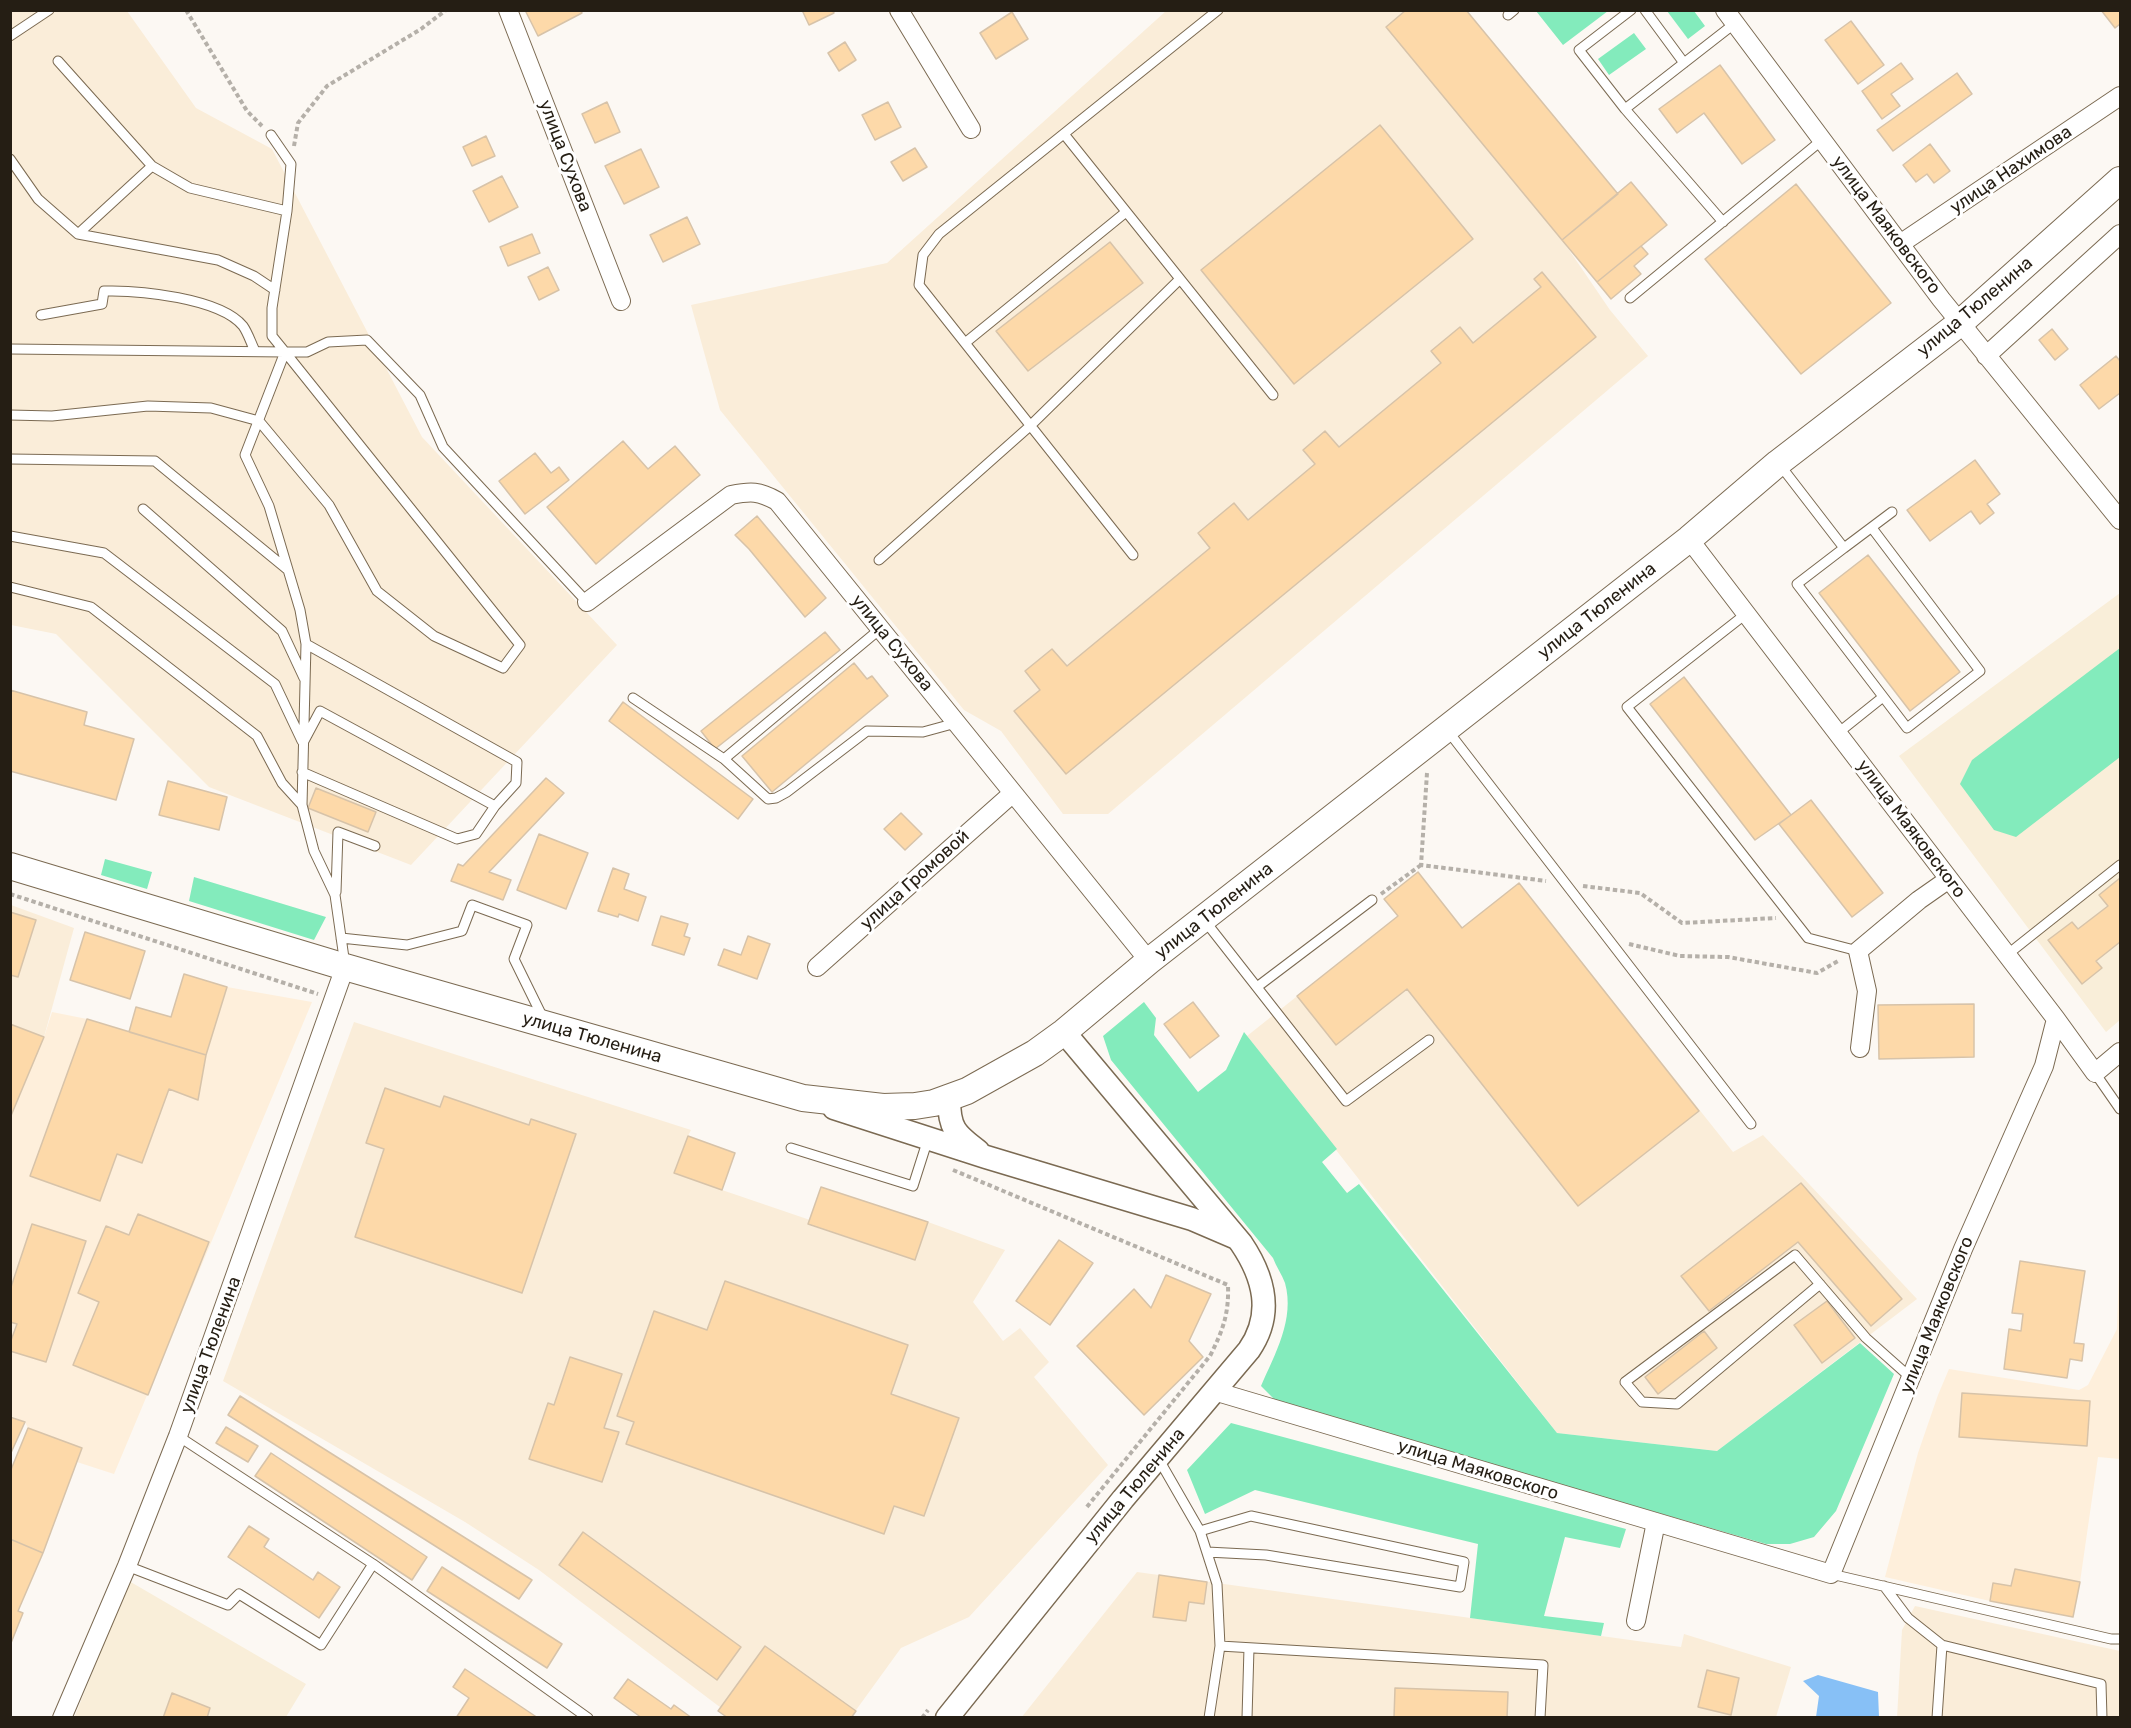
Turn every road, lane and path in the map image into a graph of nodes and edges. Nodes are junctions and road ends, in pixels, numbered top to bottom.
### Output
1 (49, 10) edge
2 (186, 10) edge
3 (446, 10) edge
4 (508, 10) edge
5 (899, 10) edge
6 (1218, 10) edge
7 (1631, 10) edge
8 (1645, 10) edge
9 (1730, 17) edge
10 (10, 36) edge
11 (58, 61) dead end
12 (1683, 63) junction
13 (2121, 96) edge
14 (1625, 109) junction
15 (971, 129) dead end
16 (1064, 134) junction
17 (271, 135) joint
18 (1822, 140) junction
19 (10, 159) edge
20 (291, 164) junction
21 (152, 166) junction
22 (2121, 180) edge
23 (287, 211) junction
24 (1126, 212) junction
25 (1723, 222) junction
26 (78, 234) junction
27 (2121, 234) edge
28 (1900, 244) junction
29 (1180, 279) junction
30 (275, 290) junction
31 (1630, 298) dead end
32 (621, 301) dead end
33 (41, 315) dead end
34 (1960, 323) junction
35 (965, 343) junction
36 (10, 349) edge
37 (255, 351) junction
38 (285, 352) junction
39 (1986, 356) junction
40 (1273, 395) dead end
41 (10, 415) edge
42 (259, 420) junction
43 (1030, 426) junction
44 (10, 459) edge
45 (1778, 463) junction
46 (143, 509) dead end
47 (1892, 512) dead end
48 (2121, 520) edge
49 (1872, 528) junction
50 (10, 536) edge
51 (1689, 538) junction
52 (1844, 548) junction
53 (1133, 555) dead end
54 (879, 560) dead end
55 (288, 570) junction
56 (10, 587) edge
57 (587, 602) joint
58 (1747, 613) junction
59 (880, 629) junction
60 (306, 644) junction
61 (305, 680) junction
62 (1883, 697) junction
63 (633, 698) dead end
64 (956, 723) junction
65 (1446, 729) junction
66 (1838, 733) junction
67 (303, 743) junction
68 (724, 759) junction
69 (302, 772) junction
70 (1013, 793) junction
71 (302, 805) junction
72 (495, 806) junction
73 (375, 846) dead end
74 (1421, 864) dead end
75 (2121, 865) edge
76 (10, 866) edge
77 (1949, 879) junction
78 (10, 894) edge
79 (335, 895) junction
80 (1372, 900) joint
81 (1203, 919) junction
82 (341, 938) junction
83 (1613, 946) junction
84 (1858, 951) junction
85 (2008, 954) junction
86 (1149, 961) junction
87 (345, 967) junction
88 (817, 967) dead end
89 (1257, 987) junction
90 (334, 999) junction
91 (2056, 1019) junction
92 (547, 1025) junction
93 (1064, 1032) junction
94 (1429, 1040) dead end
95 (1860, 1048) dead end
96 (2119, 1055) edge
97 (2095, 1073) junction
98 (803, 1098) junction
99 (949, 1099) junction
100 (2121, 1109) edge
101 (1751, 1124) dead end
102 (791, 1148) dead end
103 (925, 1148) junction
104 (986, 1157) junction
105 (1238, 1239) junction
106 (1820, 1284) junction
107 (1911, 1378) junction
108 (1214, 1391) junction
109 (178, 1436) junction
110 (1158, 1458) junction
111 (1083, 1512) dead end
112 (1656, 1522) junction
113 (1200, 1530) junction
114 (1207, 1552) junction
115 (373, 1564) junction
116 (127, 1566) junction
117 (1831, 1574) junction
118 (1884, 1586) junction
119 (1636, 1621) dead end
120 (2121, 1639) edge
121 (1942, 1645) junction
122 (1220, 1646) junction
123 (1249, 1648) junction
124 (938, 1713) edge
125 (62, 1718) edge
126 (588, 1718) edge
127 (922, 1718) edge
128 (1209, 1718) edge
129 (1247, 1718) edge
130 (1540, 1718) edge
131 (1936, 1718) edge
132 (2102, 1718) edge

1 - 10 lane
2 - 17 path
3 - 20 path
4 - 32 street, улица Сухова
5 - 15 street
6 - 16 lane
7 - 14 lane
8 - 12 lane
9 - 12 lane
9 - 18 street, улица Маяковского
11 - 21 lane
12 - 14 lane
13 - 28 street, улица Нахимова
14 - 25 lane
16 - 24 lane
16 - 35 lane
17 - 20 lane
18 - 25 lane
18 - 28 street, улица Маяковского
19 - 26 lane
20 - 23 lane
21 - 23 lane
21 - 26 lane
22 - 34 main road, улица Тюленина
23 - 30 lane
24 - 29 lane
24 - 35 lane
25 - 31 lane
26 - 30 lane
27 - 39 street
28 - 34 street, улица Маяковского
29 - 40 lane
29 - 43 lane
30 - 38 lane
33 - 37 lane
34 - 39 street, улица Маяковского
34 - 45 main road, улица Тюленина
35 - 43 lane
36 - 37 lane
37 - 38 lane
38 - 42 lane
38 - 42 lane
38 - 57 lane
39 - 48 street, улица Маяковского
41 - 42 lane
42 - 55 lane
43 - 53 lane
43 - 54 lane
44 - 55 lane
45 - 51 main road, улица Тюленина
45 - 52 lane
46 - 61 lane
47 - 49 lane
49 - 52 lane
49 - 62 lane
50 - 67 lane
51 - 58 street, улица Маяковского
51 - 65 main road, улица Тюленина
52 - 62 lane
55 - 60 lane
56 - 71 lane
57 - 59 street, улица Сухова
58 - 66 street, улица Маяковского
58 - 84 lane
59 - 64 street, улица Сухова
59 - 68 lane
60 - 61 lane
60 - 72 lane
61 - 67 lane
62 - 66 lane
63 - 68 lane
64 - 68 lane
64 - 70 street, улица Сухова
65 - 81 main road, улица Тюленина
65 - 83 lane
66 - 77 street, улица Маяковского
67 - 69 lane
67 - 72 lane
69 - 71 lane
69 - 72 lane
70 - 86 street, улица Сухова
70 - 88 street, улица Громовой
71 - 79 lane
73 - 79 lane
74 - 80 path
75 - 85 lane
76 - 87 main road, улица Тюленина
77 - 84 street
77 - 85 street, улица Маяковского
78 - 90 path
79 - 82 lane
80 - 89 lane
81 - 86 main road, улица Тюленина
81 - 89 lane
82 - 87 lane
82 - 92 lane
83 - 84 path
83 - 101 lane
84 - 95 street
85 - 91 street, улица Маяковского
86 - 93 main road, улица Тюленина
87 - 90 street, улица Тюленина
87 - 92 main road, улица Тюленина
89 - 94 lane
90 - 109 street, улица Тюленина
91 - 97 street
91 - 107 street, улица Маяковского
92 - 98 main road, улица Тюленина
93 - 99 main road, улица Тюленина
93 - 105 street, улица Тюленина
96 - 97 street
97 - 100 lane
98 - 99 main road, улица Тюленина
98 - 103 street, улица Тюленина
99 - 104 street
102 - 103 lane
103 - 104 street, улица Тюленина
103 - 111 path
104 - 105 street, улица Тюленина
105 - 108 street, улица Тюленина
106 - 106 lane
106 - 107 lane
107 - 117 street, улица Маяковского
108 - 110 street, улица Тюленина
108 - 112 street, улица Маяковского
109 - 115 lane
109 - 116 street, улица Тюленина
110 - 113 lane
110 - 124 street, улица Тюленина
112 - 117 street, улица Маяковского
112 - 119 street
113 - 114 lane
113 - 114 lane
114 - 122 lane
115 - 116 lane
115 - 126 lane
116 - 125 street, улица Тюленина
117 - 118 lane
118 - 120 lane
118 - 121 lane
121 - 131 lane
121 - 132 lane
122 - 123 lane
122 - 128 lane
123 - 129 lane
123 - 130 lane
124 - 127 path

